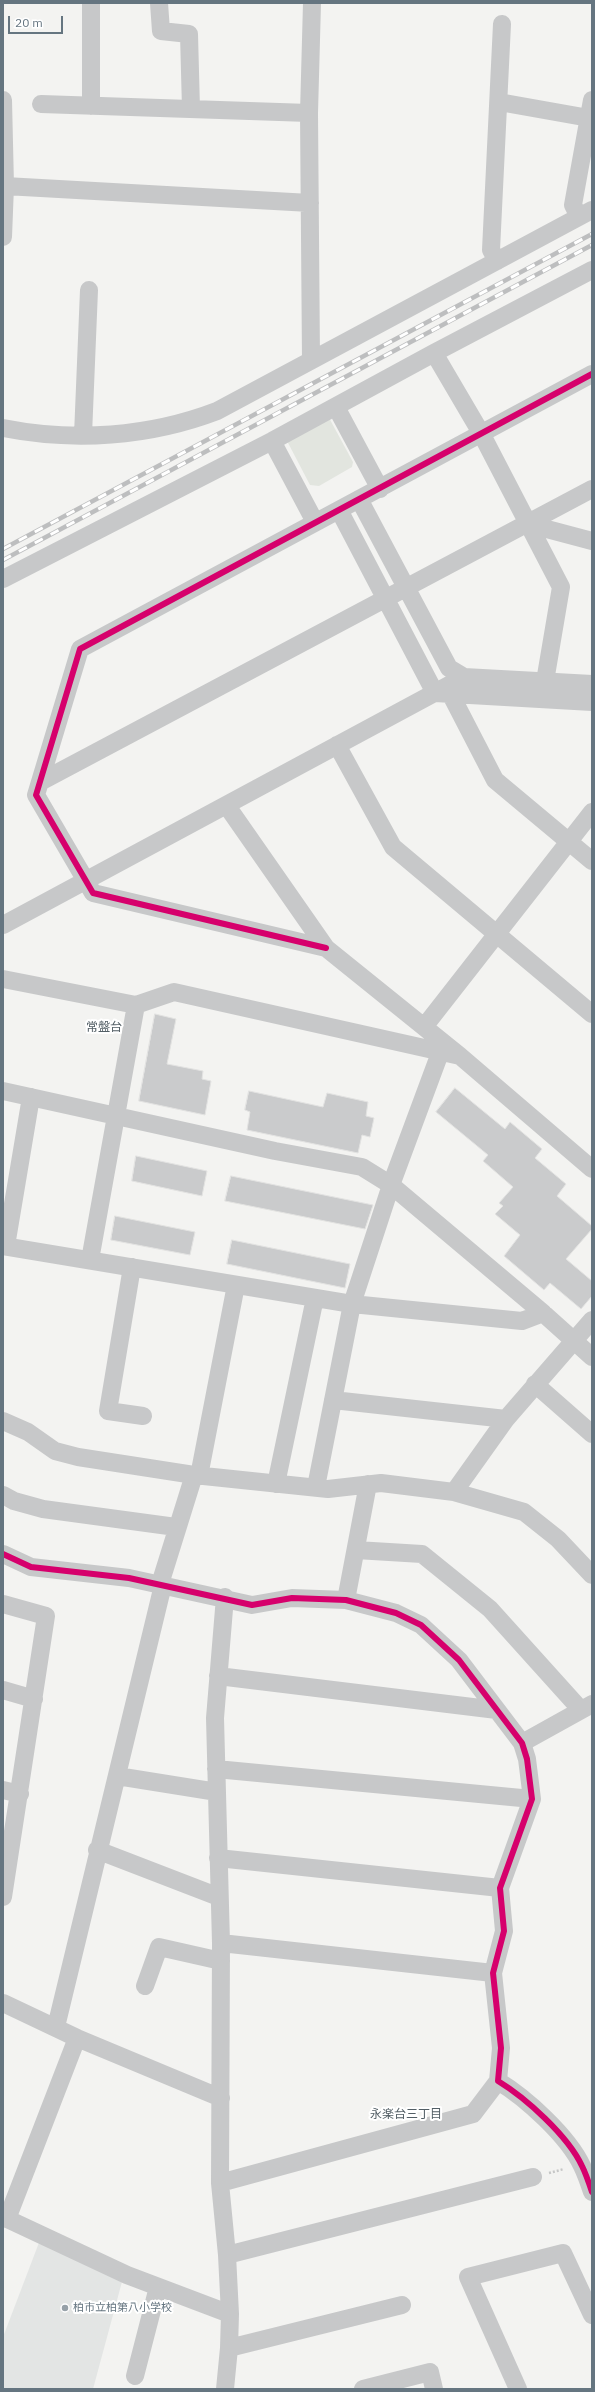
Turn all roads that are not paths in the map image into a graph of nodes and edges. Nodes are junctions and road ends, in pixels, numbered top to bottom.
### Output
1 (91, 3) edge
2 (159, 3) edge
3 (312, 3) edge
4 (502, 24) dead end
5 (3, 100) edge
6 (592, 100) edge
7 (499, 102) junction
8 (41, 104) dead end
9 (91, 106) junction
10 (191, 109) junction
11 (309, 113) junction
12 (589, 118) junction
13 (5, 186) junction
14 (310, 203) junction
15 (585, 214) edge
16 (3, 237) edge
17 (497, 261) junction
18 (592, 270) edge
19 (89, 290) dead end
20 (434, 353) junction
21 (311, 360) junction
22 (592, 374) edge
23 (336, 406) junction
24 (3, 428) edge
25 (481, 433) junction
26 (83, 435) junction
27 (272, 441) junction
28 (380, 489) junction
29 (592, 490) edge
30 (359, 499) junction
31 (339, 510) junction
32 (316, 522) junction
33 (528, 524) junction
34 (592, 541) edge
35 (3, 579) edge
36 (406, 588) junction
37 (386, 599) junction
38 (464, 677) junction
39 (592, 684) edge
40 (544, 690) junction
41 (443, 693) junction
42 (592, 702) edge
43 (337, 745) junction
44 (40, 782) junction
45 (227, 806) junction
46 (592, 812) edge
47 (569, 842) junction
48 (592, 861) edge
49 (86, 879) junction
50 (7, 917) edge
51 (496, 934) junction
52 (326, 948) junction
53 (3, 979) edge
54 (136, 1005) junction
55 (592, 1014) edge
56 (424, 1026) junction
57 (440, 1054) junction
58 (460, 1056) junction
59 (3, 1091) edge
60 (31, 1097) junction
61 (117, 1115) junction
62 (592, 1169) edge
63 (391, 1185) junction
64 (4, 1246) edge
65 (90, 1260) junction
66 (132, 1267) junction
67 (236, 1285) junction
68 (315, 1298) junction
69 (352, 1304) junction
70 (543, 1312) junction
71 (592, 1320) edge
72 (574, 1341) junction
73 (592, 1357) edge
74 (535, 1384) junction
75 (333, 1400) junction
76 (143, 1416) dead end
77 (506, 1419) junction
78 (3, 1421) edge
79 (592, 1434) edge
80 (196, 1476) junction
81 (276, 1484) junction
82 (368, 1484) junction
83 (316, 1488) junction
84 (454, 1492) junction
85 (3, 1495) edge
86 (176, 1527) junction
87 (356, 1550) junction
88 (3, 1554) edge
89 (592, 1575) edge
90 (161, 1585) junction
91 (225, 1597) junction
92 (346, 1600) junction
93 (3, 1604) edge
94 (218, 1676) junction
95 (3, 1690) edge
96 (34, 1699) junction
97 (586, 1707) edge
98 (497, 1710) junction
99 (522, 1743) junction
100 (216, 1769) junction
101 (117, 1776) junction
102 (12, 1792) edge
103 (217, 1792) junction
104 (532, 1799) junction
105 (97, 1850) junction
106 (218, 1858) junction
107 (500, 1888) junction
108 (3, 1897) edge
109 (219, 1897) junction
110 (221, 1943) junction
111 (221, 1961) junction
112 (493, 1973) junction
113 (145, 1986) dead end
114 (3, 2003) edge
115 (56, 2027) junction
116 (77, 2038) junction
117 (498, 2081) junction
118 (221, 2098) junction
119 (533, 2177) road end
120 (220, 2183) junction
121 (592, 2192) edge
122 (5, 2218) edge
123 (227, 2255) junction
124 (158, 2287) junction
125 (402, 2305) dead end
126 (230, 2314) junction
127 (592, 2315) edge
128 (229, 2348) junction
129 (135, 2376) dead end
130 (224, 2389) edge
131 (363, 2389) edge
132 (434, 2389) edge
133 (518, 2389) edge

1 - 9 street
2 - 10 street
3 - 11 street
4 - 7 street
5 - 13 street
6 - 12 street
7 - 12 street
7 - 17 street
8 - 9 street
9 - 10 street
10 - 11 street
11 - 14 street
12 - 15 street
13 - 14 street
13 - 16 street
14 - 21 street
15 - 17 street
17 - 21 street
18 - 20 street
19 - 26 street
20 - 23 street
20 - 25 street
21 - 26 street
22 - 25 street
23 - 27 street
23 - 28 street
24 - 26 street
25 - 28 street
25 - 33 street
27 - 32 street
27 - 35 street
28 - 30 street
29 - 33 street
30 - 31 street
30 - 36 street
31 - 32 street
31 - 37 street
32 - 44 street
33 - 34 street
33 - 36 street
33 - 40 street
36 - 37 street
36 - 38 street
37 - 41 street
37 - 44 street
38 - 40 street
38 - 41 street
39 - 40 street
40 - 41 street
40 - 42 street
41 - 43 street
41 - 47 street
43 - 45 street
43 - 51 street
44 - 49 street
45 - 49 street
45 - 52 street
46 - 47 street
47 - 48 street
47 - 51 street
49 - 50 street
49 - 52 street
51 - 55 street
51 - 56 street
52 - 56 street
53 - 54 street
54 - 57 street
54 - 61 street
56 - 58 street
57 - 58 street
57 - 63 street
58 - 62 street
59 - 60 street
60 - 61 street
60 - 64 street
61 - 63 street
61 - 65 street
63 - 69 street
63 - 70 street
64 - 65 street
65 - 66 street
66 - 67 street
66 - 76 street
67 - 68 street
67 - 80 street
68 - 69 street
68 - 81 street
69 - 70 street
69 - 75 street
70 - 72 street
71 - 72 street
72 - 73 street
72 - 74 street
74 - 77 street
74 - 79 street
75 - 77 street
75 - 83 street
77 - 84 street
78 - 80 street
80 - 81 street
80 - 86 street
81 - 83 street
82 - 83 street
82 - 84 street
82 - 87 street
84 - 89 street
85 - 86 street
86 - 90 street
87 - 92 street
87 - 97 street
88 - 90 street
90 - 91 street
90 - 101 street
91 - 92 street
91 - 94 street
92 - 98 street
93 - 96 street
94 - 98 street
94 - 100 street
95 - 96 street
96 - 102 street
97 - 99 street
98 - 99 street
99 - 104 street
100 - 103 street
100 - 104 street
101 - 103 street
101 - 105 street
102 - 108 street
103 - 106 street
104 - 107 street
105 - 109 street
105 - 115 street
106 - 107 street
106 - 109 street
107 - 112 street
109 - 110 street
110 - 111 street
110 - 112 street
111 - 113 street
111 - 118 street
112 - 117 street
114 - 115 street
115 - 116 street
116 - 118 street
116 - 122 street
117 - 120 street
117 - 121 street
118 - 120 street
119 - 123 street
120 - 123 street
122 - 124 street
123 - 126 street
124 - 126 street
124 - 129 street
125 - 128 street
126 - 128 street
127 - 133 street
128 - 130 street
131 - 132 street

